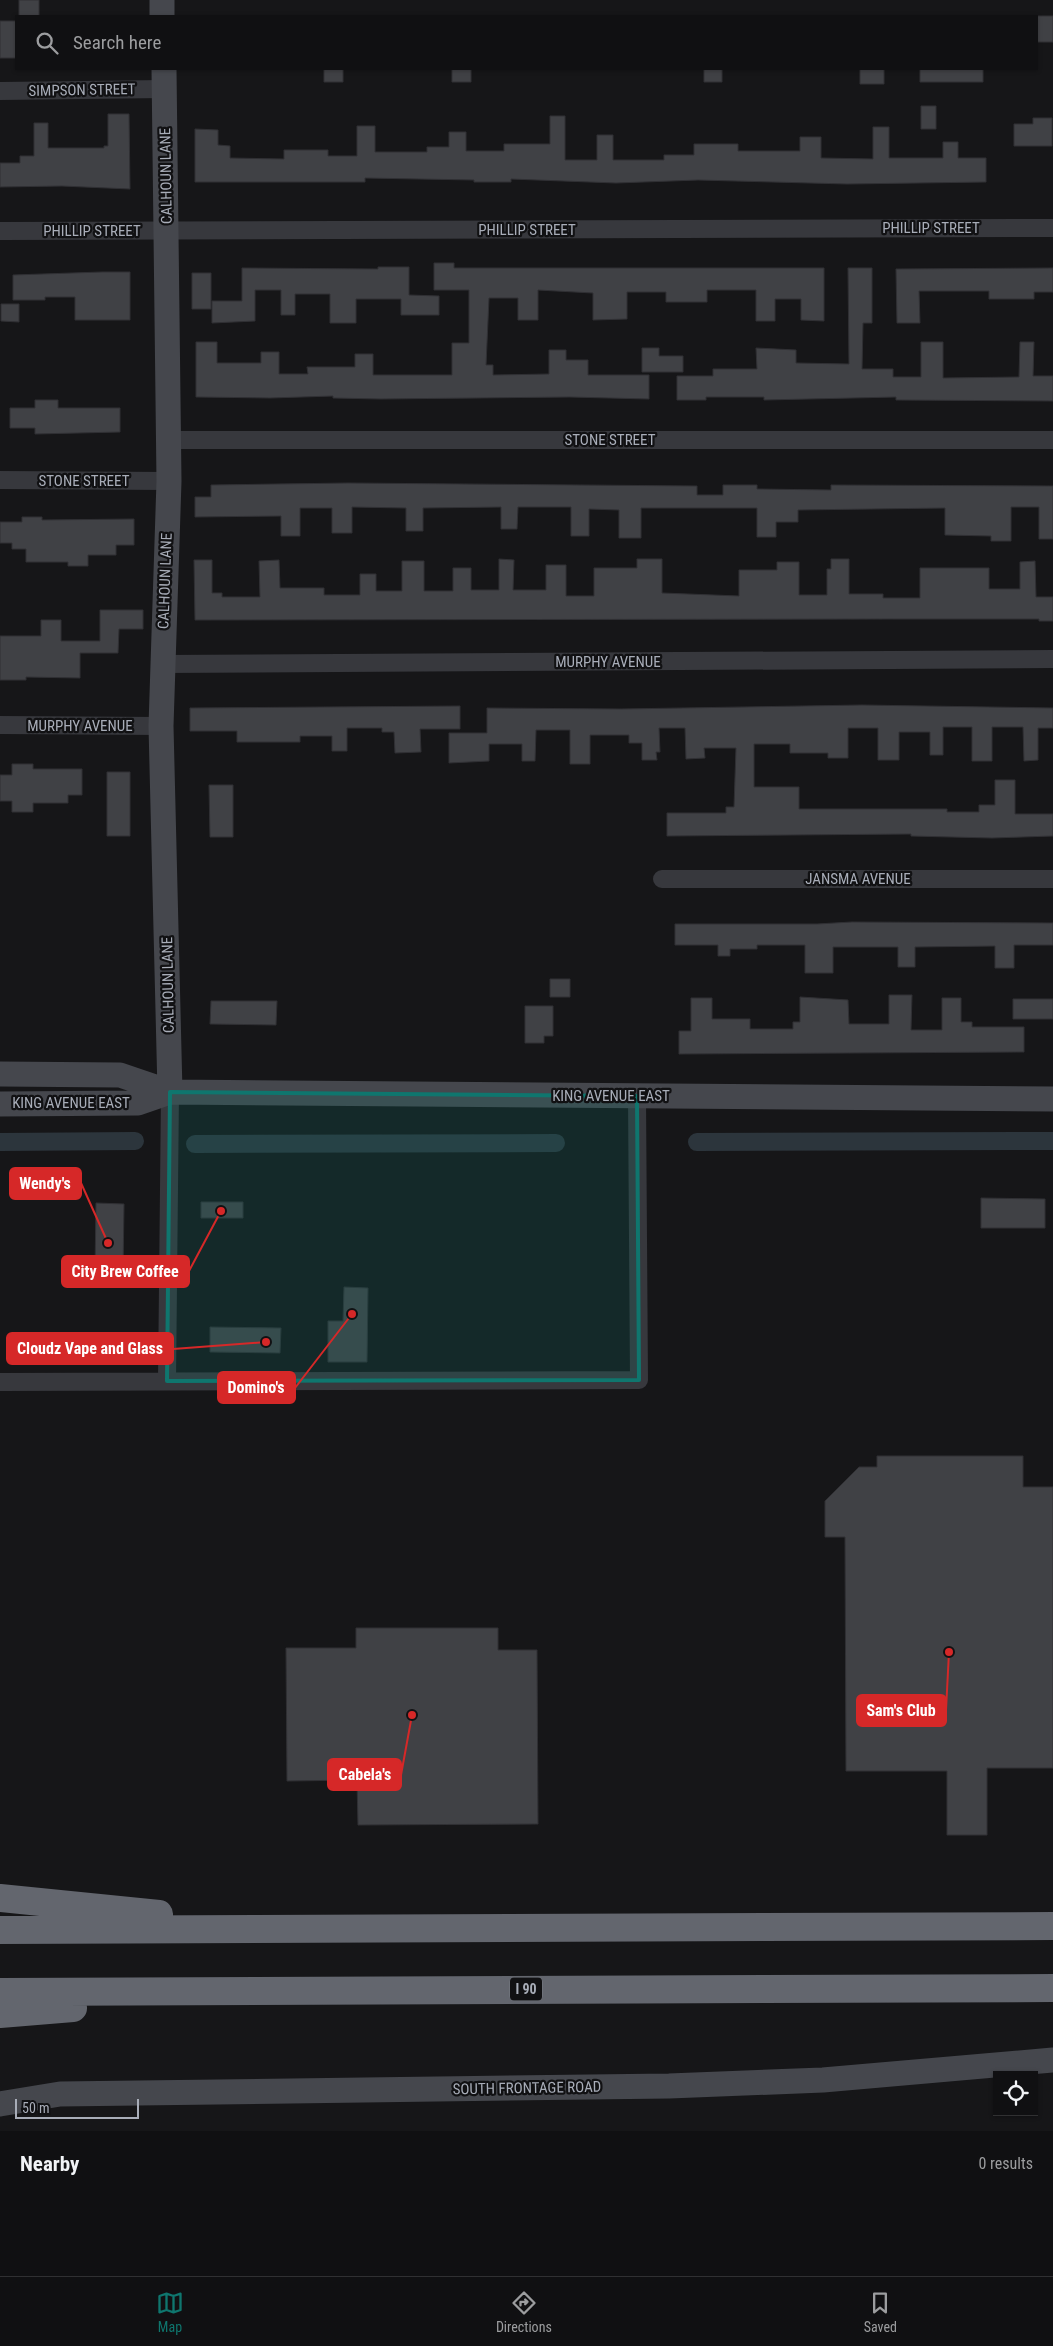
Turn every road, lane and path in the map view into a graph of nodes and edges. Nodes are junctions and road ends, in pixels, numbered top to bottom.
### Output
1 (162, 0) edge
2 (162, 15) edge
3 (165, 79) edge
4 (0, 91) edge
5 (1053, 228) edge
6 (0, 231) edge
7 (166, 231) junction
8 (167, 440) junction
9 (1053, 440) edge
10 (0, 480) edge
11 (169, 481) junction
12 (1053, 659) edge
13 (162, 664) junction
14 (0, 725) edge
15 (161, 726) junction
16 (662, 879) dead end
17 (1053, 879) edge
18 (0, 1074) edge
19 (170, 1092) junction
20 (637, 1096) junction
21 (1053, 1099) edge
22 (0, 1104) edge
23 (167, 1381) junction
24 (0, 1382) edge
25 (0, 1898) edge
26 (1053, 1926) edge
27 (305, 1928) junction
28 (0, 1930) edge
29 (1053, 1988) edge
30 (294, 1990) junction
31 (0, 1992) edge
32 (0, 2014) edge
33 (1053, 2060) edge
34 (0, 2104) edge

1 - 2 main road
3 - 4 street, SIMPSON STREET
3 - 7 main road, CALHOUN LANE
5 - 7 street, PHILLIP STREET
6 - 7 street, PHILLIP STREET
7 - 8 main road, CALHOUN LANE
8 - 9 street, STONE STREET
8 - 11 main road, CALHOUN LANE
10 - 11 street, STONE STREET
11 - 13 main road, CALHOUN LANE
12 - 13 street, MURPHY AVENUE
13 - 15 main road, CALHOUN LANE
14 - 15 street, MURPHY AVENUE
15 - 19 main road, CALHOUN LANE
16 - 17 street, JANSMA AVENUE
18 - 19 main road, KING AVENUE EAST
19 - 20 main road, KING AVENUE EAST
19 - 22 main road, KING AVENUE EAST
19 - 23 street
20 - 21 main road, KING AVENUE EAST
20 - 23 street
23 - 24 street
25 - 27 highway
26 - 27 highway
27 - 28 highway
29 - 30 highway, I 90
30 - 31 highway, I 90
30 - 32 highway
33 - 34 main road, SOUTH FRONTAGE ROAD

